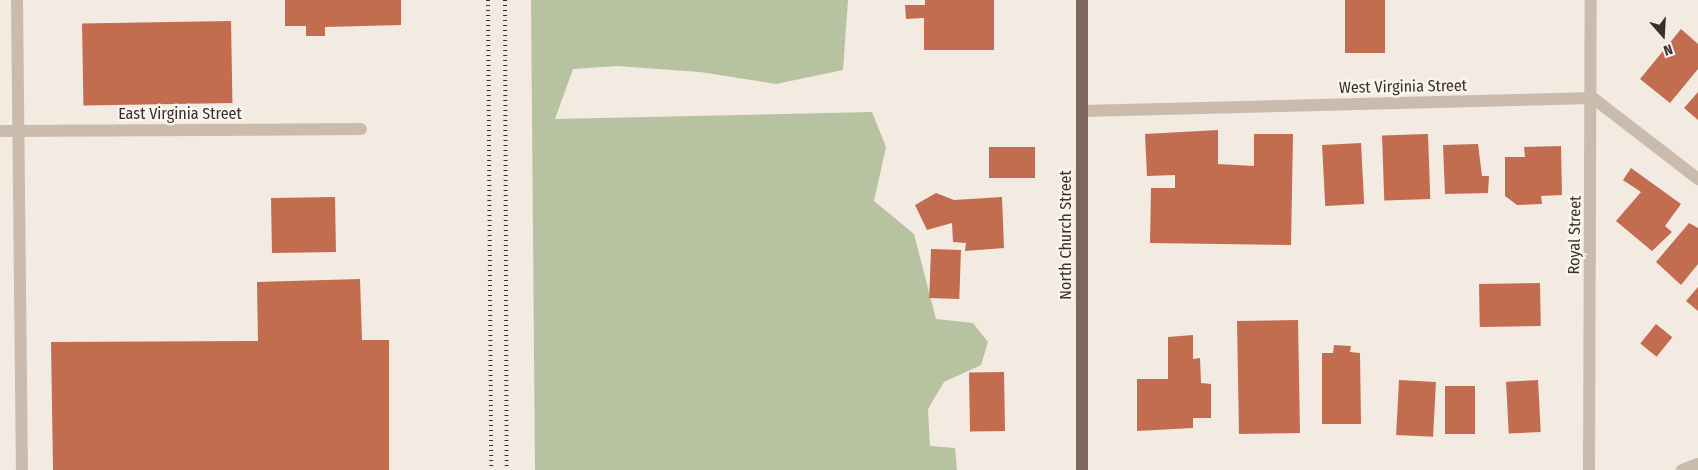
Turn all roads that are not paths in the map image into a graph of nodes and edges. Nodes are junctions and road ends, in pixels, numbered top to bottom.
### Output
1 (17, 0) edge
2 (1082, 0) edge
3 (1591, 0) edge
4 (1593, 98) junction
5 (1082, 111) junction
6 (361, 129) dead end
7 (19, 130) junction
8 (0, 131) edge
9 (1698, 179) edge
10 (1698, 464) edge
11 (22, 470) edge
12 (1082, 470) edge
13 (1589, 470) edge
14 (1682, 470) edge

1 - 7 street
2 - 5 main road, North Church Street
3 - 4 street, Royal Street
4 - 5 street, West Virginia Street
4 - 9 street
4 - 13 street, Royal Street
5 - 12 main road, North Church Street
6 - 7 street, East Virginia Street
7 - 8 street, East Virginia Street
7 - 11 street
10 - 14 street

